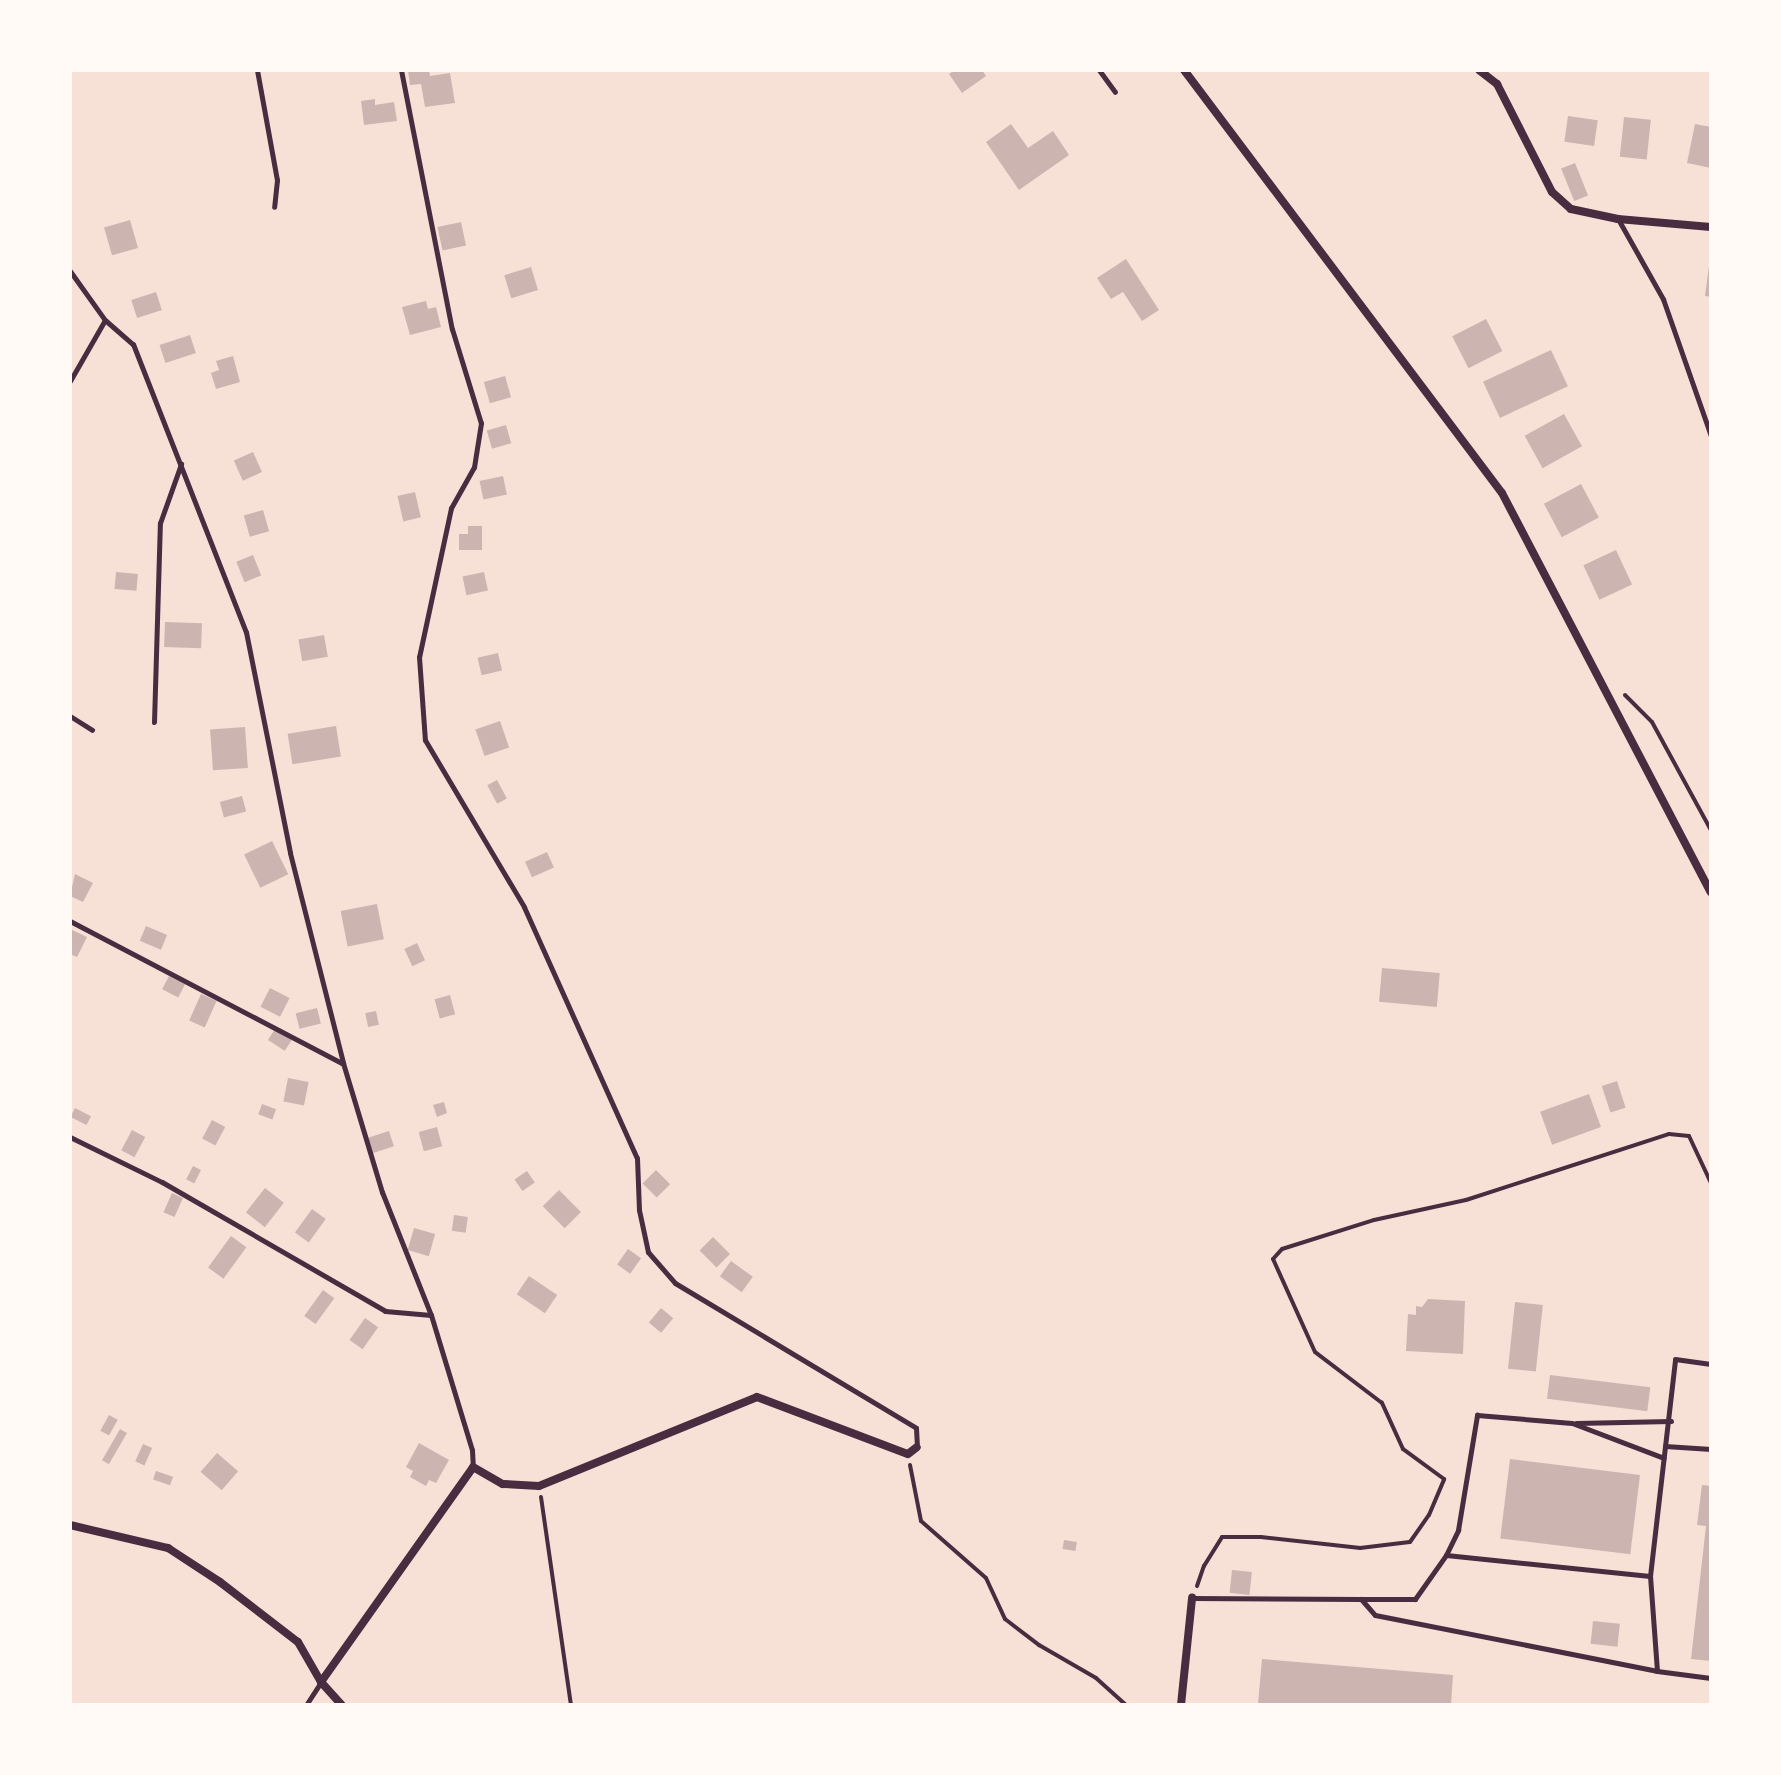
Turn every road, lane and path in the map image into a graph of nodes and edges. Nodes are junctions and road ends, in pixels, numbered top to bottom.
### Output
1 (257, 70) edge
2 (401, 70) edge
3 (1099, 70) edge
4 (1184, 70) edge
5 (1479, 70) edge
6 (1115, 92) dead end
7 (274, 207) dead end
8 (1618, 219) junction
9 (1711, 227) edge
10 (70, 271) edge
11 (105, 320) junction
12 (70, 381) edge
13 (1711, 436) edge
14 (181, 463) junction
15 (1620, 690) dead end
16 (70, 716) edge
17 (154, 722) dead end
18 (92, 730) dead end
19 (1711, 830) edge
20 (1711, 892) edge
21 (70, 921) edge
22 (343, 1063) junction
23 (70, 1137) edge
24 (1711, 1183) edge
25 (431, 1315) junction
26 (1711, 1364) edge
27 (1671, 1421) junction
28 (1572, 1423) junction
29 (1665, 1446) junction
30 (917, 1447) joint
31 (1711, 1449) edge
32 (908, 1454) junction
33 (1664, 1458) junction
34 (473, 1467) junction
35 (539, 1486) junction
36 (70, 1525) edge
37 (1446, 1555) junction
38 (1650, 1576) junction
39 (1192, 1598) junction
40 (1361, 1599) junction
41 (1657, 1671) junction
42 (1711, 1678) edge
43 (321, 1682) junction
44 (306, 1705) edge
45 (342, 1705) edge
46 (571, 1705) edge
47 (1126, 1705) edge
48 (1181, 1705) edge

1 - 7 lane
2 - 30 lane
3 - 6 lane
4 - 20 street
5 - 8 street
8 - 9 street
8 - 13 lane
10 - 11 lane
11 - 12 lane
11 - 14 lane
14 - 17 lane
14 - 22 lane
15 - 19 path
16 - 18 lane
21 - 22 lane
22 - 25 lane
23 - 25 lane
24 - 39 path
25 - 34 lane
26 - 27 lane
27 - 28 lane
27 - 29 lane
28 - 33 lane
28 - 37 lane
29 - 31 lane
29 - 33 lane
30 - 32 street
32 - 35 street
32 - 47 path
33 - 38 lane
34 - 35 street
34 - 43 street
35 - 46 path
36 - 43 street
37 - 38 lane
37 - 40 lane
38 - 41 lane
39 - 40 lane
39 - 48 street
40 - 41 lane
41 - 42 lane
43 - 44 lane
43 - 45 street

